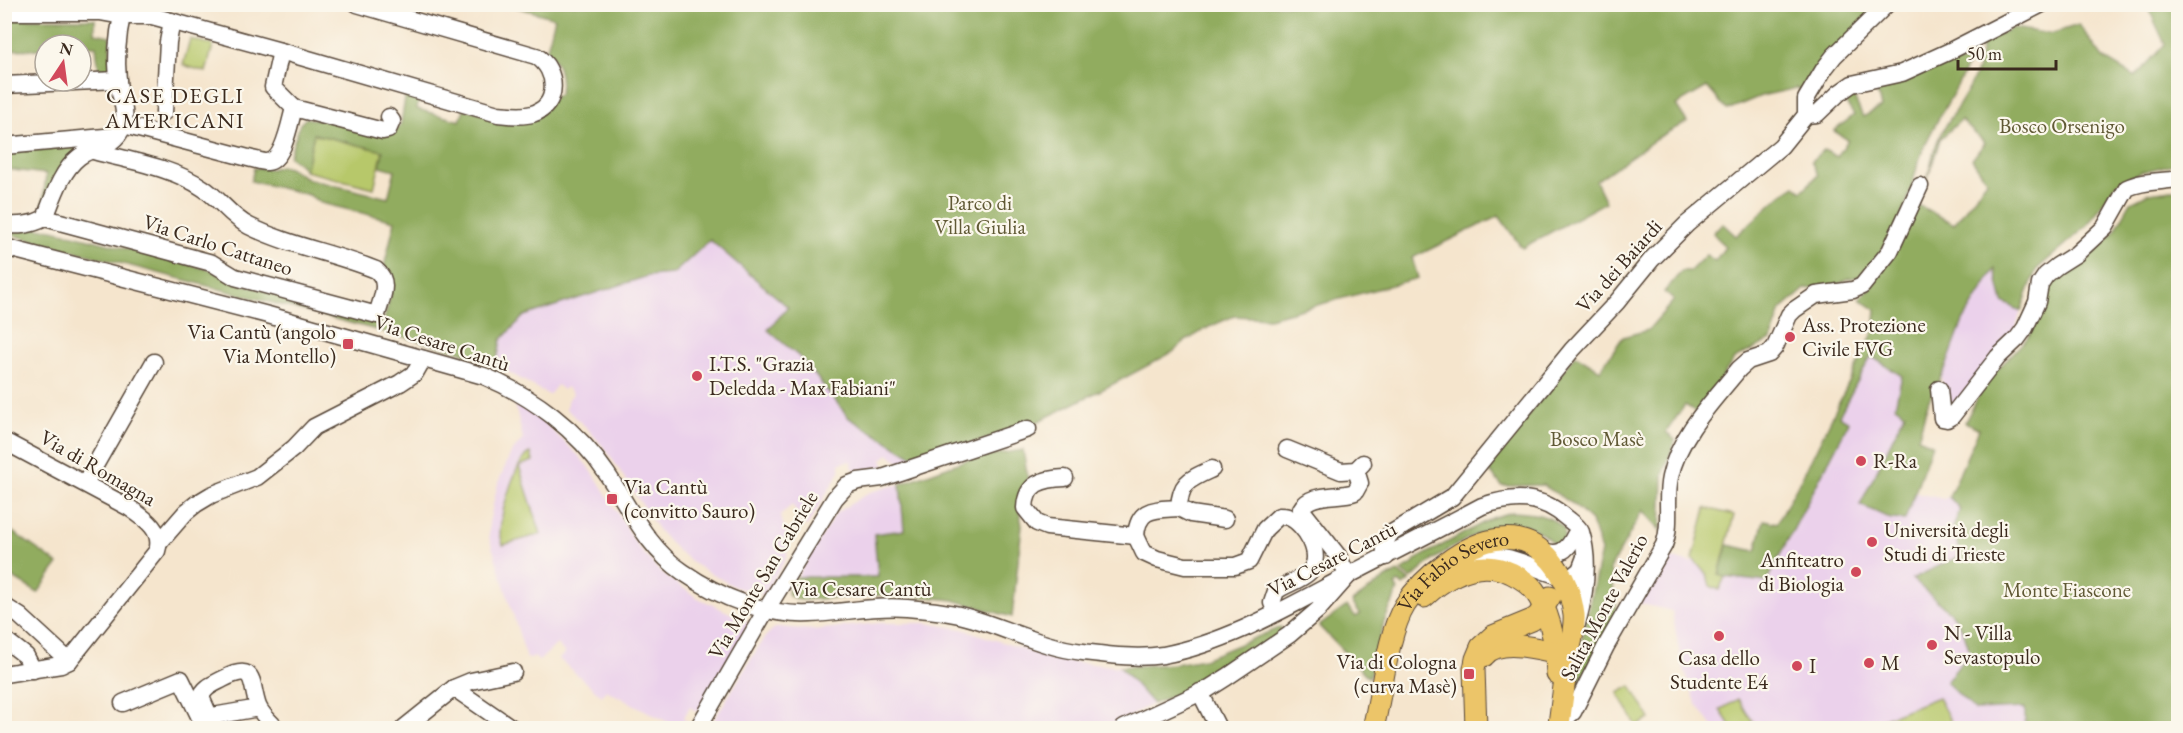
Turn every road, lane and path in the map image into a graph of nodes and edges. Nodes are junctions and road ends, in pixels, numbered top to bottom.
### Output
1 (357, 4) edge
2 (1887, 4) edge
3 (2042, 4) edge
4 (4, 12) edge
5 (122, 16) junction
6 (172, 21) junction
7 (281, 51) junction
8 (118, 80) junction
9 (4, 85) edge
10 (294, 108) junction
11 (164, 112) dead end
12 (1806, 115) junction
13 (389, 117) dead end
14 (120, 130) junction
15 (4, 146) edge
16 (94, 151) junction
17 (2178, 178) edge
18 (1920, 186) dead end
19 (45, 218) junction
20 (4, 225) edge
21 (4, 247) edge
22 (423, 358) junction
23 (154, 362) dead end
24 (1939, 389) dead end
25 (1028, 429) dead end
26 (4, 441) edge
27 (1287, 449) dead end
28 (1212, 469) dead end
29 (1065, 478) dead end
30 (85, 483) junction
31 (1179, 508) junction
32 (1567, 518) junction
33 (1225, 519) dead end
34 (1575, 535) junction
35 (1136, 536) junction
36 (159, 543) junction
37 (1540, 550) junction
38 (1386, 557) junction
39 (1586, 557) junction
40 (1348, 576) junction
41 (1563, 577) junction
42 (1433, 588) junction
43 (4, 606) edge
44 (1543, 607) junction
45 (766, 610) junction
46 (1276, 612) junction
47 (4, 639) edge
48 (1562, 653) junction
49 (69, 661) junction
50 (1474, 669) junction
51 (33, 670) junction
52 (513, 672) dead end
53 (4, 674) edge
54 (1385, 676) junction
55 (454, 688) junction
56 (1200, 692) junction
57 (123, 703) dead end
58 (259, 708) junction
59 (1559, 726) edge
60 (205, 729) edge
61 (276, 729) edge
62 (404, 729) edge
63 (512, 729) edge
64 (698, 729) edge
65 (1124, 729) edge
66 (1218, 729) edge
67 (1373, 729) edge
68 (1476, 729) edge

1 - 7 street
2 - 12 street, Via dei Baiardi
3 - 12 street
4 - 5 street
5 - 6 street
5 - 8 street
6 - 7 street
6 - 11 street
7 - 10 street
8 - 9 street
8 - 14 street
10 - 13 street
10 - 14 street
12 - 38 street, Via dei Baiardi
14 - 15 street
14 - 16 street
16 - 19 street
16 - 19 street, Via Carlo Cattaneo
17 - 24 street
18 - 59 street, Salita Monte Valerio
19 - 20 street
21 - 22 street, Via Cesare Cantù
22 - 36 street
22 - 45 street, Via Cesare Cantù
23 - 30 street
25 - 45 street, Via Monte San Gabriele
26 - 30 street, Via di Romagna
27 - 40 street
28 - 31 street
29 - 35 street
30 - 36 street, Via di Romagna
31 - 33 street
31 - 35 street
32 - 34 street
32 - 38 street, Via Cesare Cantù
32 - 39 street, Via Cesare Cantù
34 - 37 street
34 - 41 street
35 - 46 street
36 - 49 street
37 - 41 main road, Via Fabio Severo
37 - 54 main road, Via Fabio Severo
38 - 40 street, Via Cesare Cantù
39 - 41 street
39 - 48 street, Via Cesare Cantù
40 - 46 street, Via Cesare Cantù
40 - 56 street
41 - 42 street, Via Fabio Severo
41 - 44 main road
41 - 48 main road, Via Fabio Severo
42 - 44 main road, Via Fabio Severo
42 - 54 main road, Via Fabio Severo
43 - 49 street
44 - 48 main road, Via Fabio Severo
44 - 50 main road
45 - 46 street, Via Cesare Cantù
45 - 64 street, Via Monte San Gabriele
47 - 51 street
48 - 50 main road
48 - 59 main road, Via Fabio Severo
49 - 51 street
50 - 68 main road
51 - 53 street
52 - 55 street
54 - 67 main road, Via Fabio Severo
55 - 62 street
55 - 63 street
56 - 65 street
56 - 66 street
57 - 60 street
58 - 58 street
58 - 61 street

